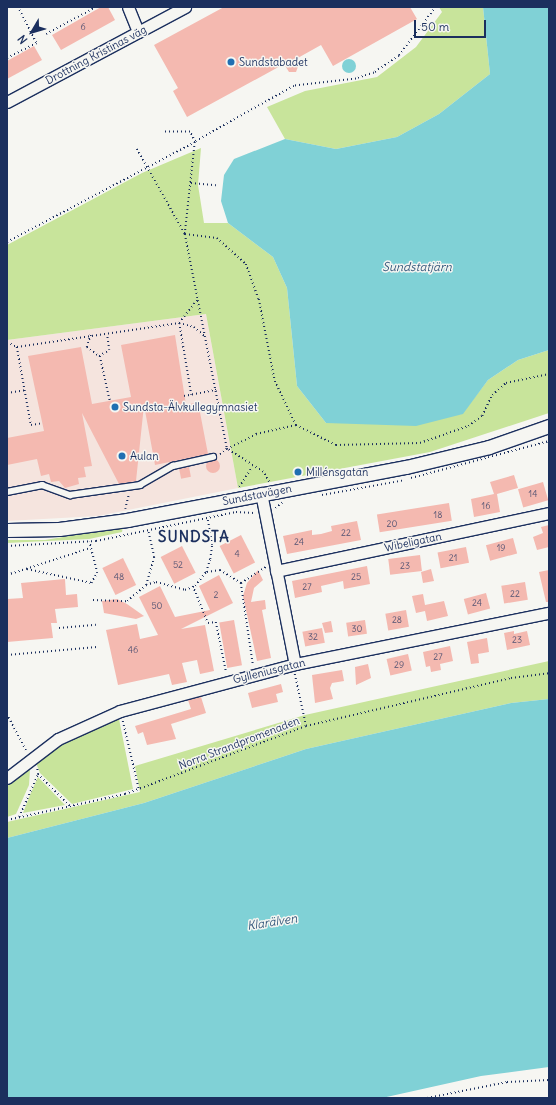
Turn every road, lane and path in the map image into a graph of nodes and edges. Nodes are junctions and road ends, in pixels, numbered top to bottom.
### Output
1 (96, 7) edge
2 (128, 7) edge
3 (185, 7) edge
4 (436, 7) edge
5 (19, 10) dead end
6 (138, 32) junction
7 (46, 34) dead end
8 (7, 58) edge
9 (7, 102) edge
10 (164, 132) dead end
11 (195, 142) junction
12 (136, 149) dead end
13 (148, 166) junction
14 (191, 183) junction
15 (216, 185) dead end
16 (185, 234) junction
17 (7, 242) edge
18 (198, 299) junction
19 (179, 323) junction
20 (92, 335) junction
21 (105, 335) junction
22 (206, 337) junction
23 (7, 342) edge
24 (17, 347) junction
25 (100, 356) junction
26 (549, 374) edge
27 (26, 390) junction
28 (216, 390) junction
29 (7, 393) edge
30 (191, 395) junction
31 (184, 396) dead end
32 (110, 401) dead end
33 (43, 423) dead end
34 (296, 425) junction
35 (549, 426) edge
36 (227, 449) junction
37 (213, 457) joint
38 (7, 492) edge
39 (267, 492) junction
40 (549, 514) edge
41 (207, 518) dead end
42 (7, 530) edge
43 (148, 531) dead end
44 (89, 542) dead end
45 (90, 548) junction
46 (276, 567) junction
47 (26, 569) junction
48 (206, 572) junction
49 (7, 576) edge
50 (241, 583) junction
51 (146, 585) junction
52 (193, 586) junction
53 (93, 600) dead end
54 (549, 613) edge
55 (96, 625) dead end
56 (59, 628) dead end
57 (97, 647) dead end
58 (7, 655) edge
59 (295, 664) junction
60 (549, 673) edge
61 (254, 674) junction
62 (228, 681) junction
63 (120, 711) junction
64 (306, 726) junction
65 (38, 774) dead end
66 (7, 778) edge
67 (139, 789) junction
68 (70, 807) junction
69 (7, 820) edge
70 (549, 1080) edge
71 (428, 1098) edge

1 - 7 path
2 - 6 street
3 - 6 street, Drottning Kristinas väg
4 - 11 path
5 - 8 path
6 - 9 street, Drottning Kristinas väg
10 - 11 path
11 - 13 path
11 - 14 path
12 - 13 path
13 - 16 path
13 - 17 path
14 - 15 path
14 - 16 path
16 - 18 path
16 - 34 path
18 - 19 path
18 - 22 path
19 - 21 path
19 - 22 path
19 - 30 path
20 - 21 path
20 - 24 path
20 - 25 path
21 - 25 path
22 - 28 path
23 - 24 path
24 - 27 path
25 - 32 path
26 - 34 path
27 - 29 path
27 - 33 path
28 - 30 path
28 - 36 path
30 - 31 path
34 - 36 path
35 - 39 street, Sundstavägen
36 - 37 path
36 - 39 path
37 - 38 lane
39 - 42 street, Sundstavägen
39 - 46 street
40 - 46 street, Wibeligatan
41 - 48 path
43 - 51 path
44 - 45 path
45 - 47 path
45 - 47 path
46 - 50 path
46 - 59 street
47 - 49 path
48 - 50 path
48 - 52 path
50 - 61 path
51 - 52 path
51 - 53 path
52 - 62 path
54 - 59 street, Gylleniusgatan
55 - 56 path
57 - 58 path
59 - 61 street, Gylleniusgatan
59 - 64 path
60 - 64 path, Norra Strandpromenaden
61 - 62 street, Gylleniusgatan
62 - 63 street, Gylleniusgatan
63 - 66 street, Gylleniusgatan
63 - 67 path
64 - 67 path, Norra Strandpromenaden
65 - 68 path
67 - 68 path, Norra Strandpromenaden
68 - 69 path, Norra Strandpromenaden
70 - 71 path

